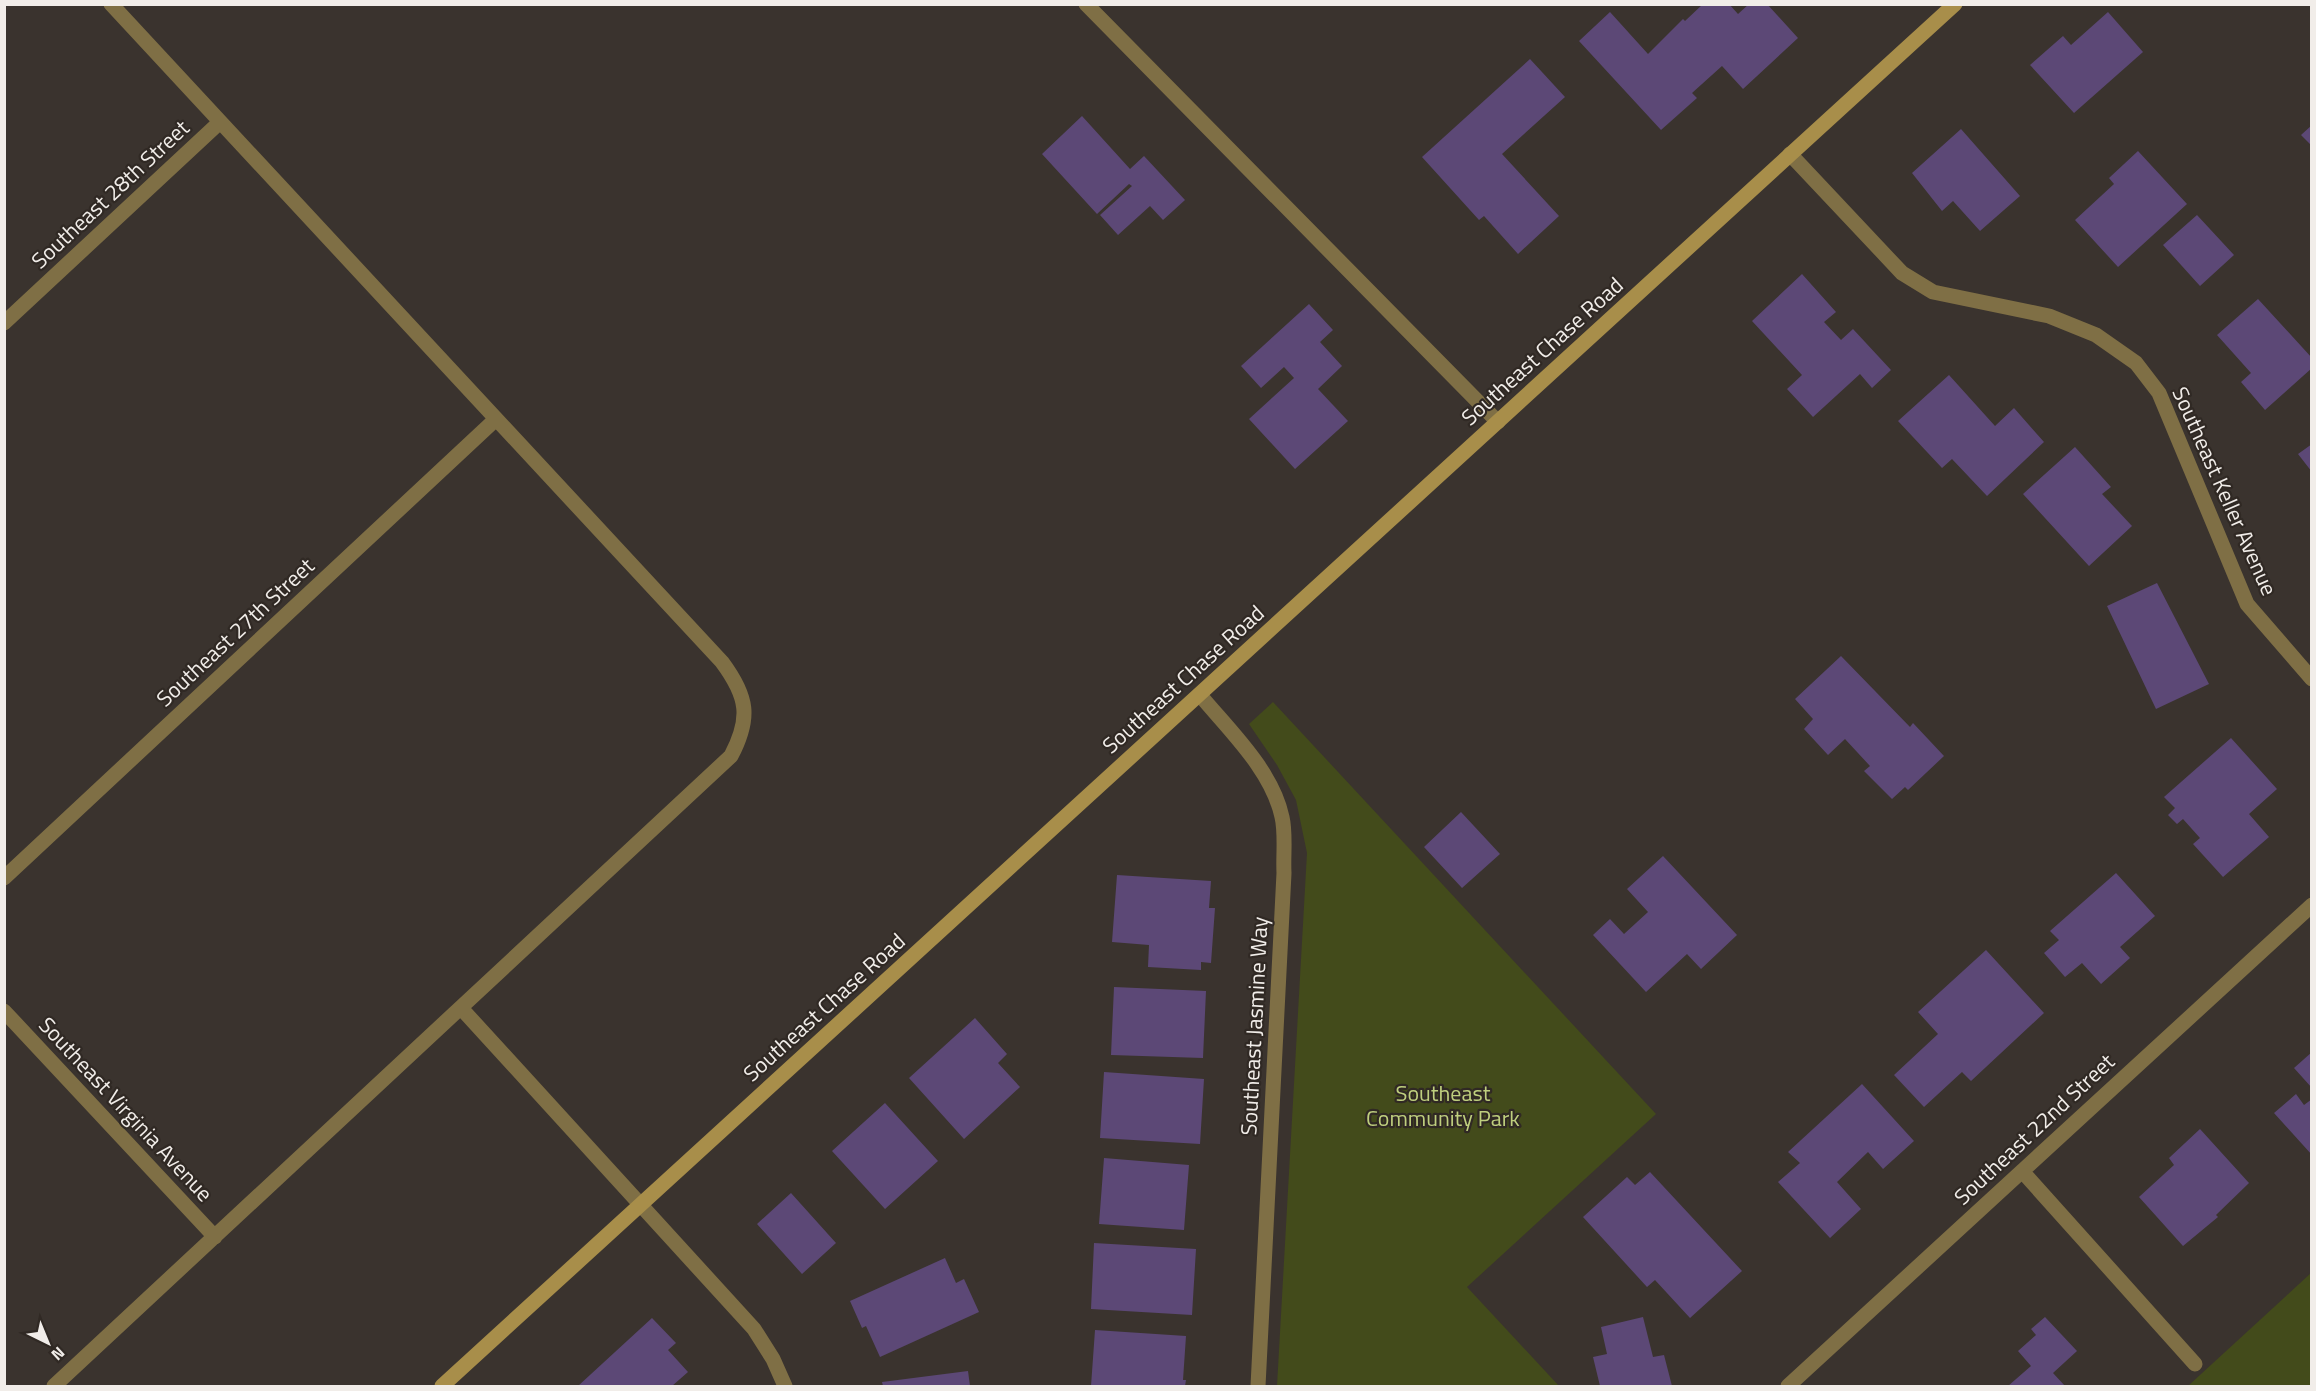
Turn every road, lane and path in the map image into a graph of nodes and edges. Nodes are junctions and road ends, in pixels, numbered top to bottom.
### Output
1 (111, 4) edge
2 (1086, 4) edge
3 (1954, 4) edge
4 (220, 122) junction
5 (1790, 154) junction
6 (4, 323) edge
7 (496, 419) junction
8 (1498, 422) junction
9 (2312, 679) edge
10 (1200, 695) junction
11 (4, 878) edge
12 (2312, 905) edge
13 (461, 1008) junction
14 (4, 1011) edge
15 (2022, 1171) junction
16 (641, 1204) junction
17 (215, 1237) junction
18 (2195, 1364) dead end
19 (54, 1386) edge
20 (442, 1386) edge
21 (786, 1386) edge
22 (1258, 1386) edge
23 (1788, 1386) edge

1 - 4 street
2 - 8 street
3 - 5 street, Southeast Chase Road
4 - 6 street, Southeast 28th Street
4 - 7 street
5 - 8 street, Southeast Chase Road
5 - 9 street, Southeast Keller Avenue
7 - 11 street, Southeast 27th Street
7 - 13 street
8 - 10 street, Southeast Chase Road
10 - 16 street, Southeast Chase Road
10 - 22 street, Southeast Jasmine Way
12 - 15 street, Southeast 22nd Street
13 - 16 street
13 - 17 street
14 - 17 street, Southeast Virginia Avenue
15 - 18 street
15 - 23 street, Southeast 22nd Street
16 - 20 street, Southeast Chase Road
16 - 21 street
17 - 19 street

